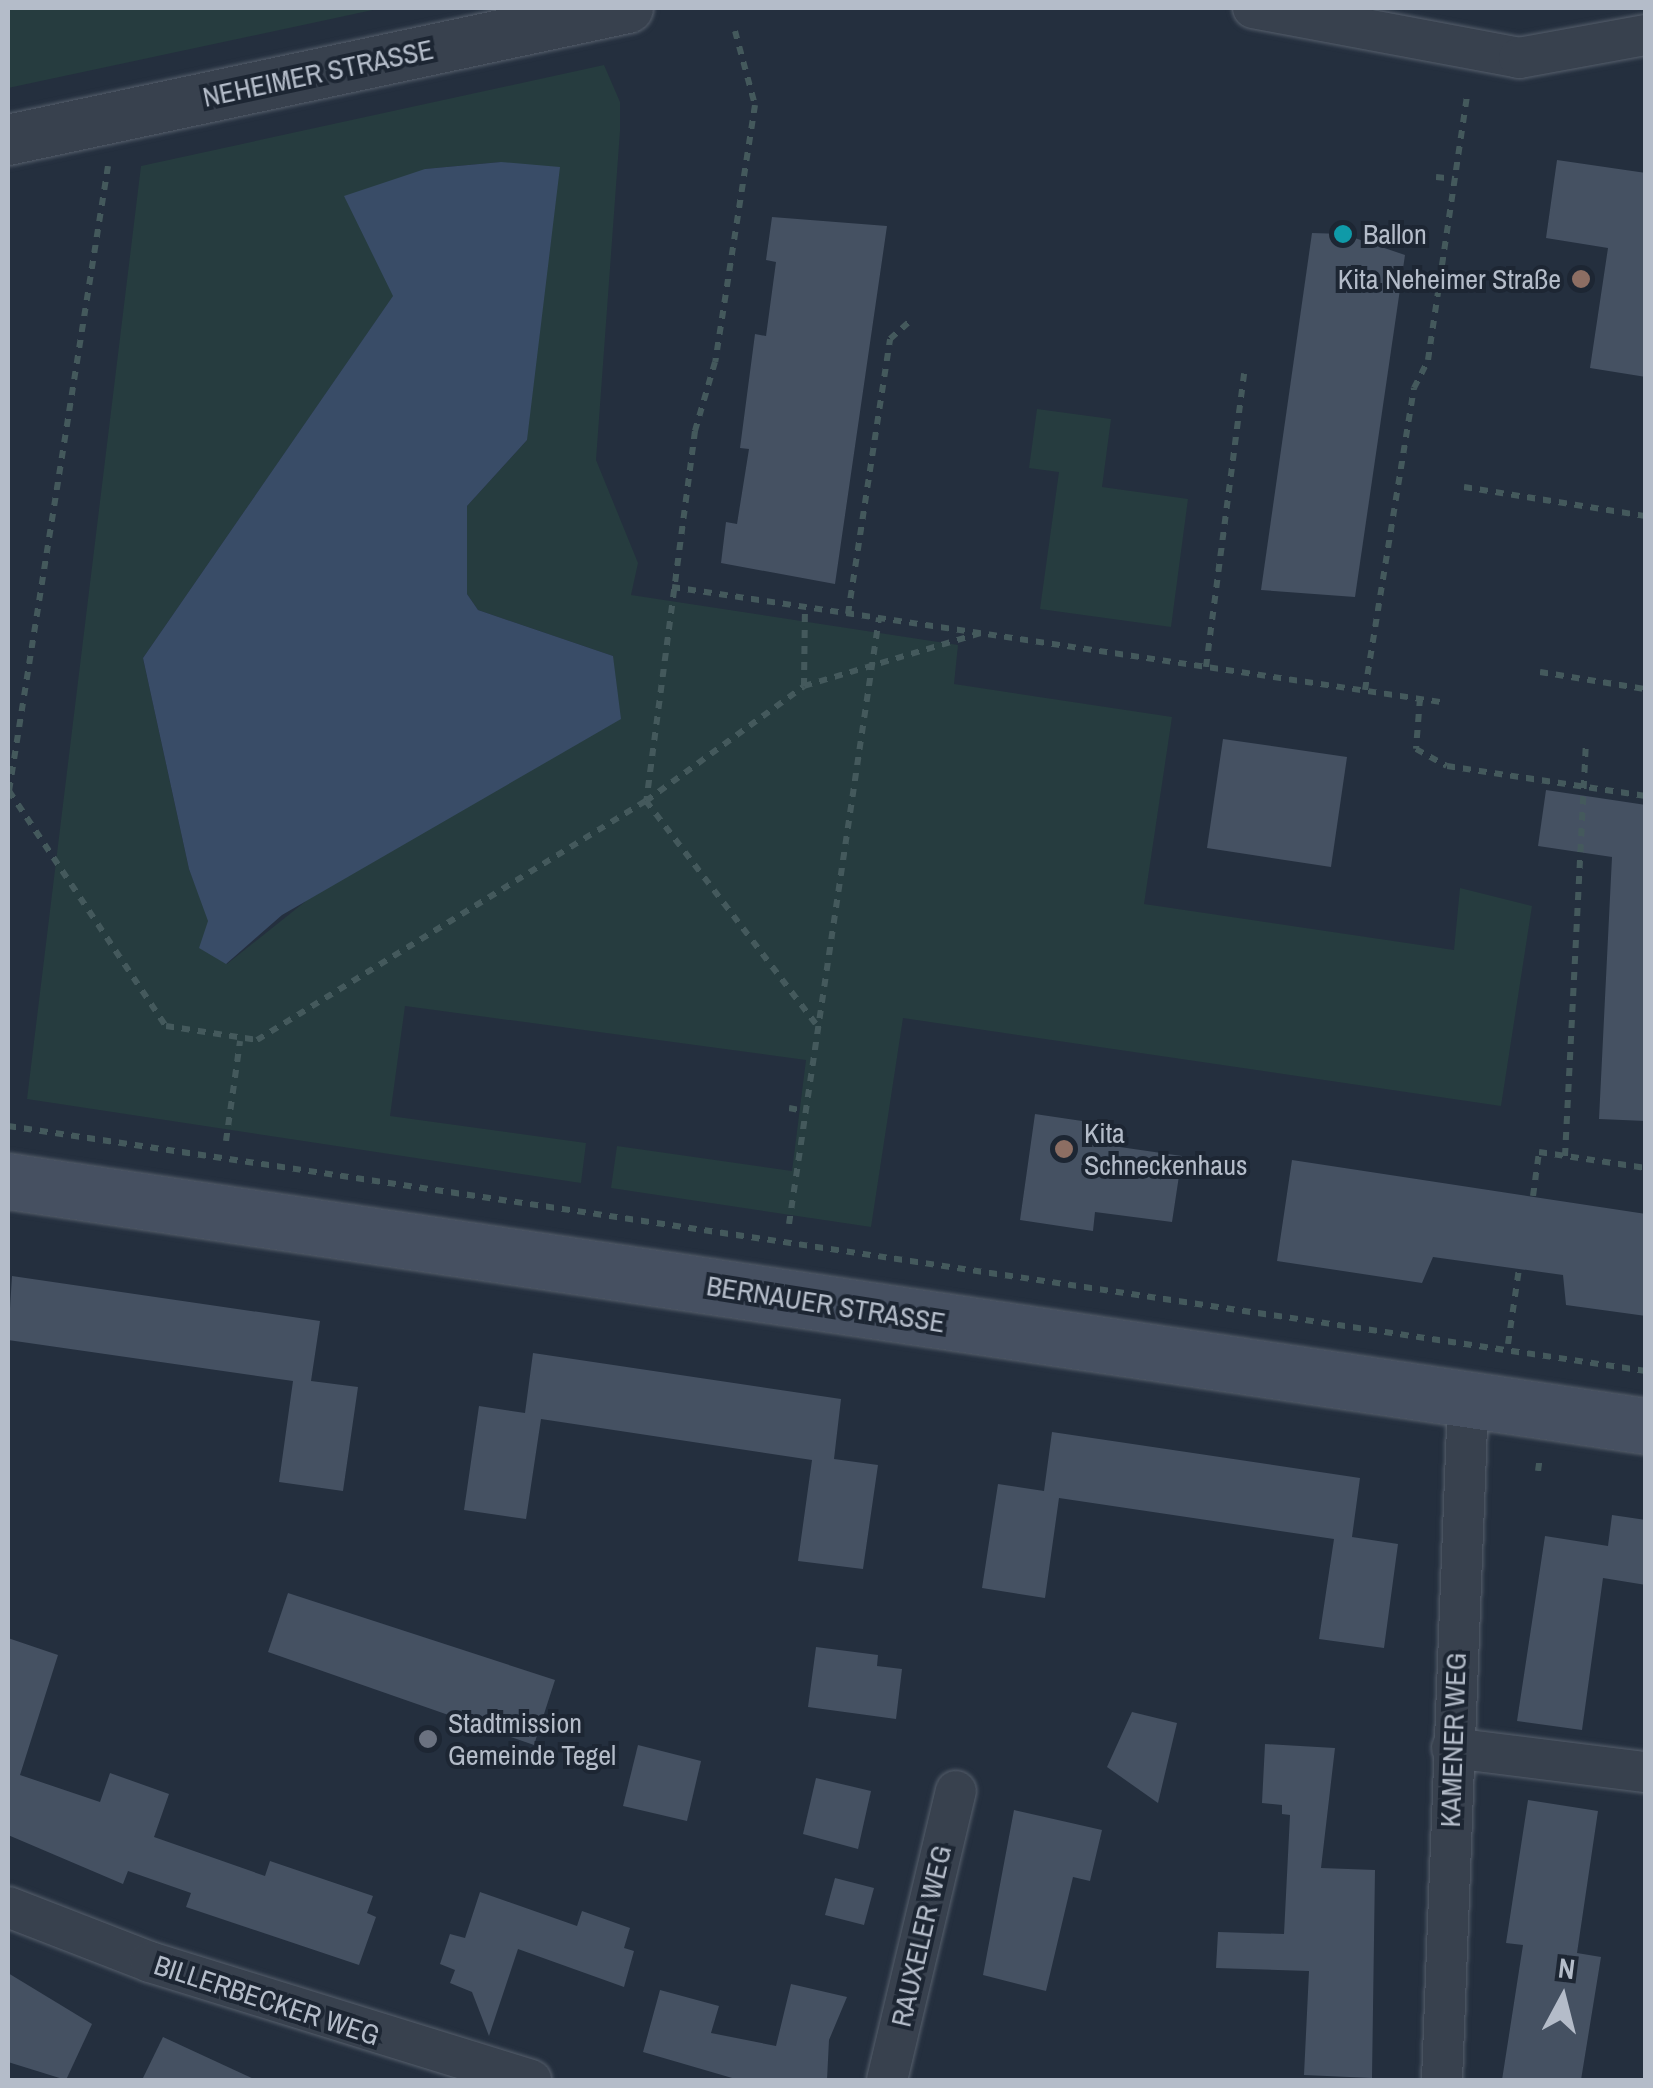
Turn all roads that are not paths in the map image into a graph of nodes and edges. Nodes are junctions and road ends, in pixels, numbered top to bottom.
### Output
1 (628, 8) edge
2 (1253, 8) edge
3 (1646, 36) edge
4 (8, 140) edge
5 (8, 1181) edge
6 (1468, 1400) junction
7 (1646, 1426) edge
8 (1452, 1748) junction
9 (1646, 1772) edge
10 (956, 1791) dead end
11 (8, 1907) edge
12 (424, 2066) edge
13 (531, 2080) edge
14 (887, 2080) edge
15 (1442, 2080) edge

1 - 4 street, NEHEIMER STRASSE
2 - 3 street
5 - 6 main road, BERNAUER STRASSE
6 - 7 main road, BERNAUER STRASSE
6 - 8 street, KAMENER WEG
8 - 9 street
8 - 15 street, KAMENER WEG
10 - 14 street, RAUXELER WEG
11 - 12 street, BILLERBECKER WEG
12 - 13 street, BILLERBECKER WEG

